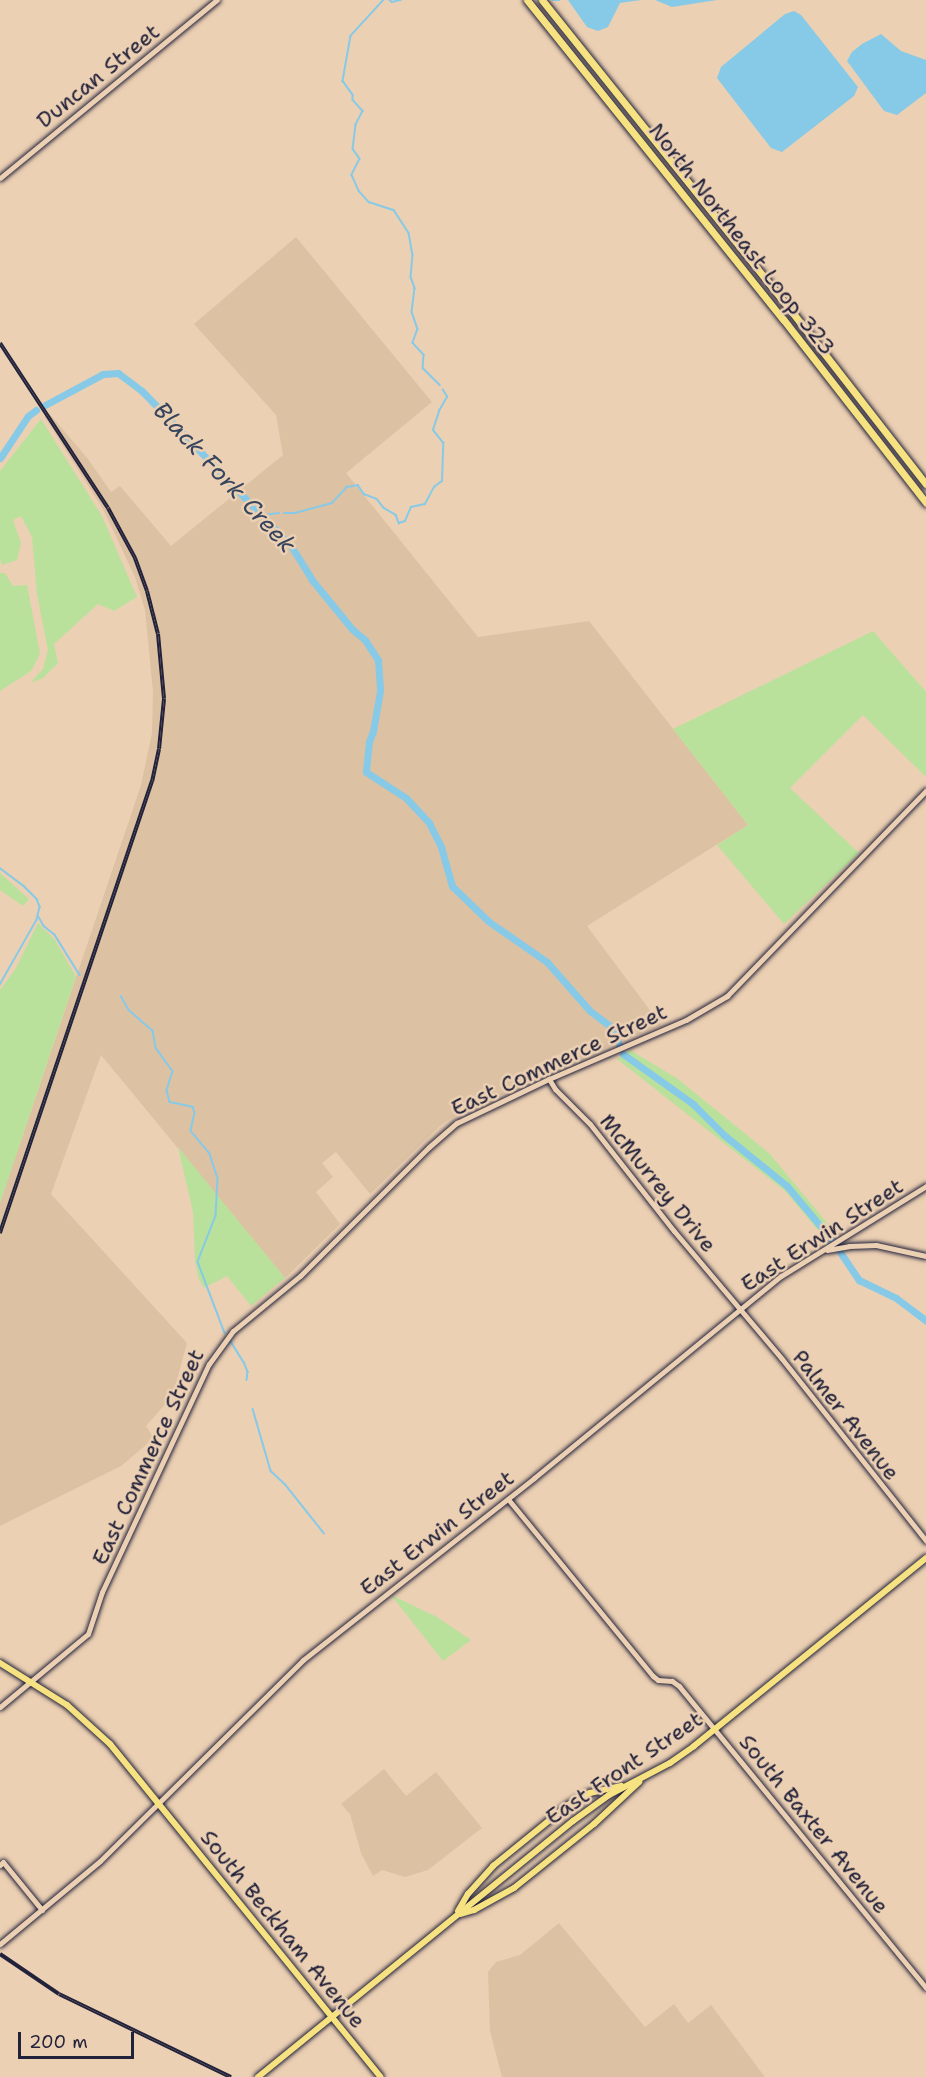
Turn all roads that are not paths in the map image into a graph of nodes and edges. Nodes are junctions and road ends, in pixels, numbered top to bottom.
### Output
1 (217, 0) edge
2 (527, 0) edge
3 (542, 0) edge
4 (587, 55) junction
5 (578, 63) junction
6 (0, 178) edge
7 (693, 188) junction
8 (684, 195) junction
9 (792, 312) junction
10 (783, 319) junction
11 (882, 428) junction
12 (873, 435) junction
13 (926, 484) edge
14 (926, 503) edge
15 (926, 791) edge
16 (549, 1079) junction
17 (926, 1186) edge
18 (853, 1231) junction
19 (859, 1245) junction
20 (817, 1254) junction
21 (926, 1256) edge
22 (740, 1309) junction
23 (508, 1498) junction
24 (926, 1541) edge
25 (926, 1558) edge
26 (0, 1663) edge
27 (30, 1682) junction
28 (0, 1707) edge
29 (716, 1730) junction
30 (652, 1772) junction
31 (626, 1785) junction
32 (158, 1803) junction
33 (1, 1864) edge
34 (42, 1910) junction
35 (456, 1914) junction
36 (0, 1944) edge
37 (926, 1988) edge
38 (331, 2016) junction
39 (258, 2077) edge
40 (381, 2077) edge

1 - 6 street, Duncan Street
2 - 5 highway, North Northeast Loop 323
3 - 4 highway, North Northeast Loop 323
4 - 5 highway
4 - 7 highway, North Northeast Loop 323
5 - 8 highway, North Northeast Loop 323
7 - 8 highway
7 - 9 highway, North Northeast Loop 323
8 - 10 highway, North Northeast Loop 323
9 - 10 highway
9 - 11 highway, North Northeast Loop 323
10 - 12 highway, North Northeast Loop 323
11 - 12 highway
11 - 13 highway, North Northeast Loop 323
12 - 14 highway, North Northeast Loop 323
15 - 16 street, East Commerce Street
16 - 22 street, McMurrey Drive
16 - 27 street, East Commerce Street
17 - 18 street, East Erwin Street
18 - 19 street
18 - 20 street, East Erwin Street
19 - 20 street
19 - 21 street
20 - 22 street, East Erwin Street
22 - 23 street, East Erwin Street
22 - 24 street, Palmer Avenue
23 - 29 street, South Baxter Avenue
23 - 32 street, East Erwin Street
25 - 29 main road, East Front Street
26 - 27 main road, South Beckham Avenue
27 - 28 street, East Commerce Street
27 - 32 main road, South Beckham Avenue
29 - 30 main road, East Front Street
29 - 37 street, South Baxter Avenue
30 - 31 main road, East Front Street
30 - 35 main road
31 - 35 main road, East Front Street
31 - 35 main road
32 - 34 street, East Erwin Street
32 - 38 main road, South Beckham Avenue
33 - 34 street
34 - 36 street, East Erwin Street
35 - 38 main road, East Front Street
38 - 39 main road, East Front Street
38 - 40 main road, South Beckham Avenue

